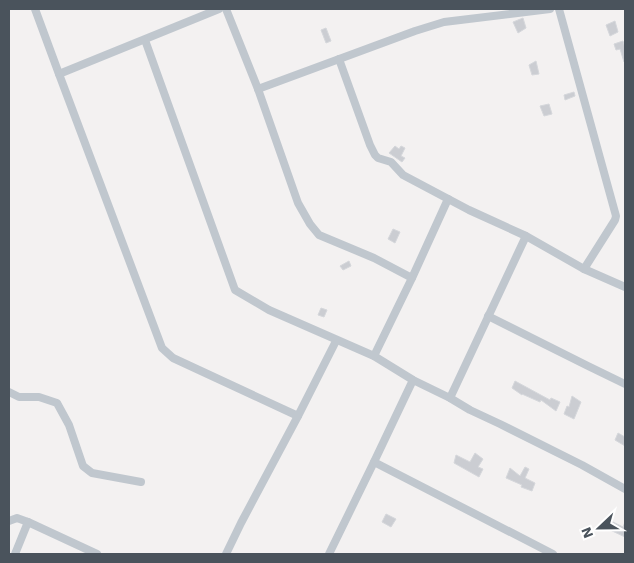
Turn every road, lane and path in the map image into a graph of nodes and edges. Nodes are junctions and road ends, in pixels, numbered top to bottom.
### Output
1 (34, 9) edge
2 (218, 9) edge
3 (226, 9) edge
4 (550, 9) edge
5 (559, 9) edge
6 (144, 40) junction
7 (339, 59) junction
8 (59, 74) junction
9 (258, 88) junction
10 (448, 199) junction
11 (526, 236) junction
12 (584, 268) junction
13 (412, 278) junction
14 (625, 287) edge
15 (488, 316) junction
16 (336, 341) junction
17 (374, 356) junction
18 (413, 380) junction
19 (625, 384) edge
20 (9, 392) edge
21 (450, 398) junction
22 (298, 416) junction
23 (374, 462) junction
24 (141, 482) dead end
25 (625, 489) edge
26 (9, 522) edge
27 (28, 522) junction
28 (15, 554) edge
29 (97, 554) edge
30 (226, 554) edge
31 (329, 554) edge
32 (553, 554) edge

1 - 8 street
2 - 6 street
3 - 9 street
4 - 7 street
5 - 12 street
6 - 8 street
6 - 16 street
7 - 9 street
7 - 10 street
8 - 22 street
9 - 13 street
10 - 11 street
10 - 13 street
11 - 12 street
11 - 15 street
12 - 14 street
13 - 17 street
15 - 19 street
15 - 21 street
16 - 17 street
16 - 22 street
17 - 18 street
18 - 21 street
18 - 23 street
20 - 24 street
21 - 25 street
22 - 30 street
23 - 31 street
23 - 32 street
26 - 27 street
27 - 28 street
27 - 29 street

